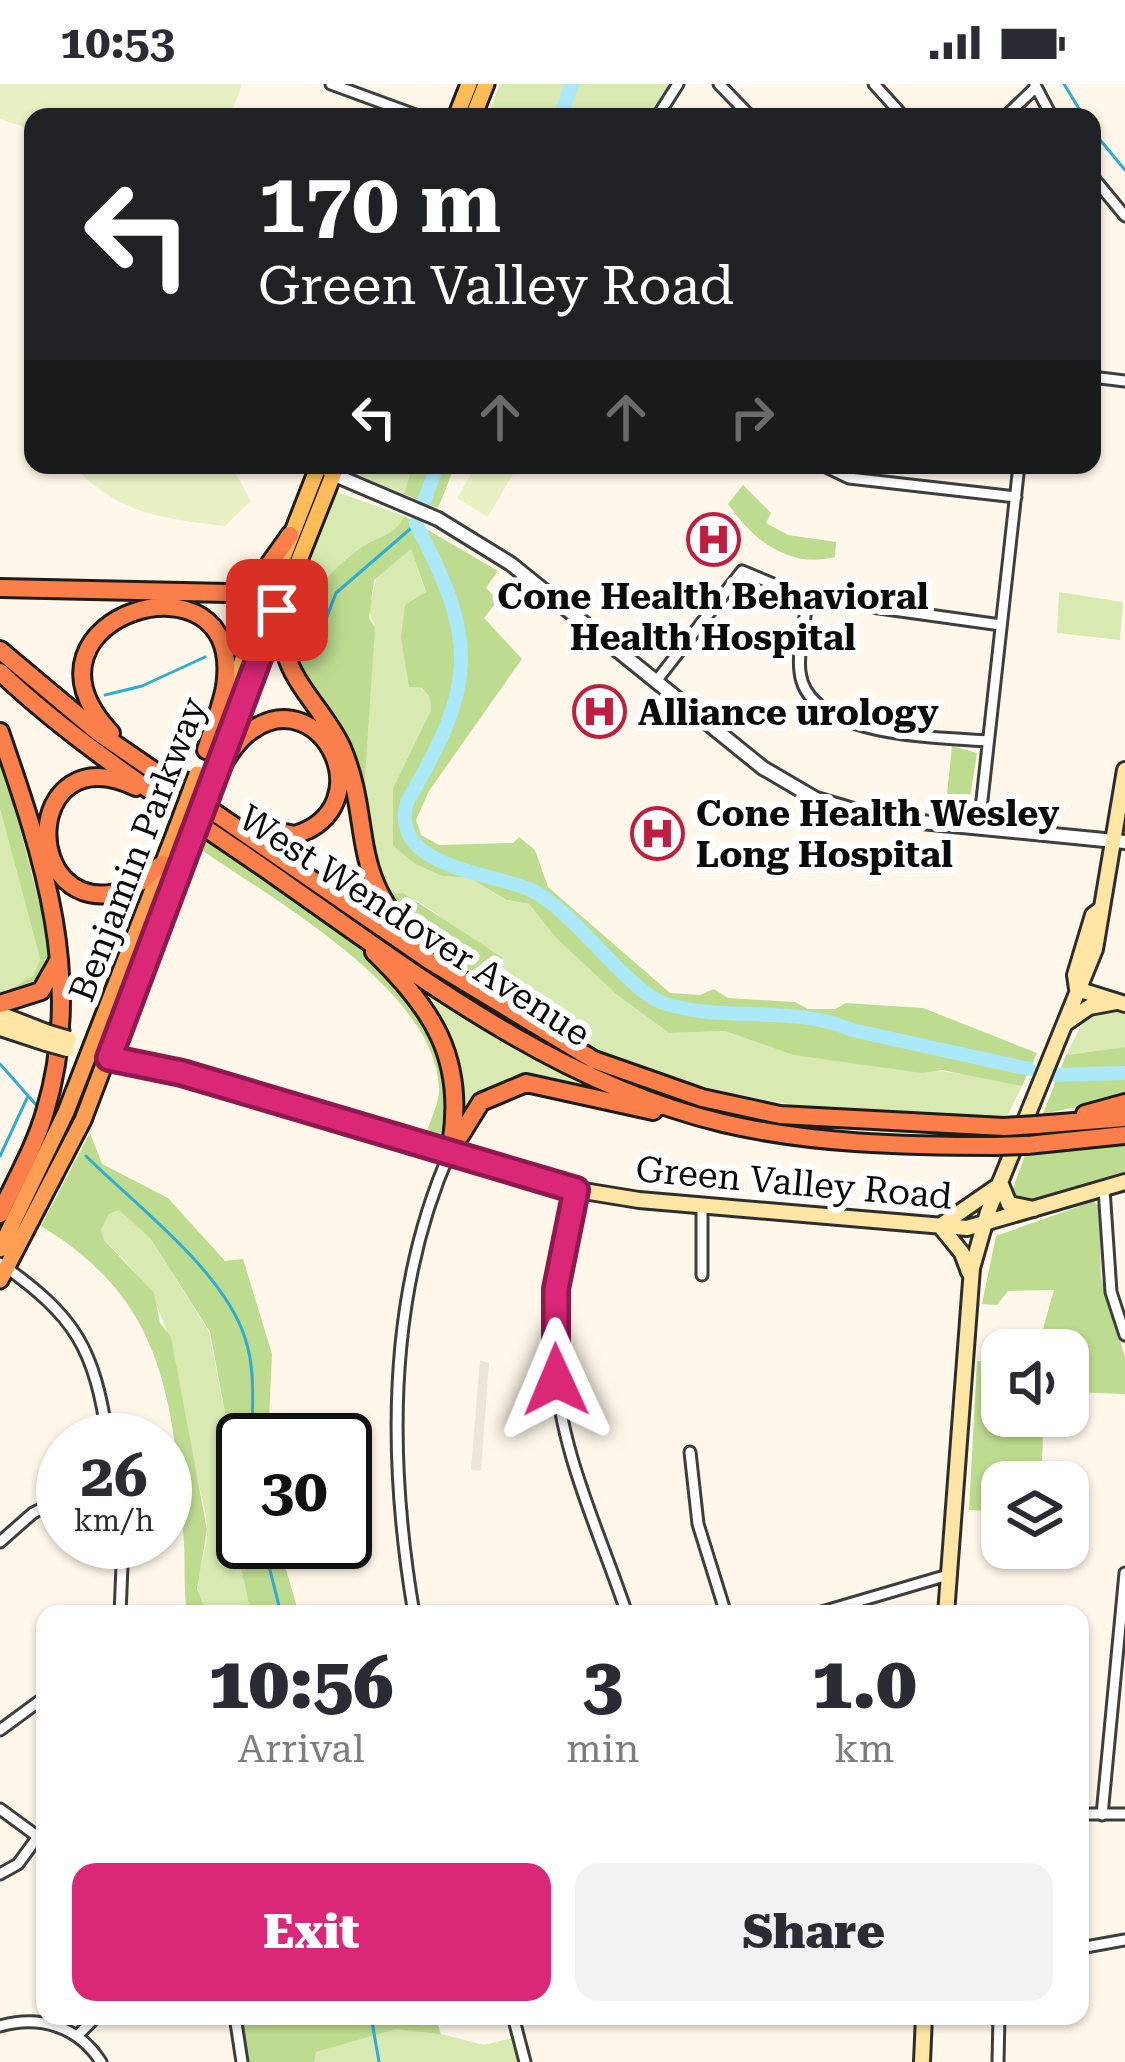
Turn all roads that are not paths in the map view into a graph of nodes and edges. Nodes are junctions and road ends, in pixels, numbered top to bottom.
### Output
1 (331, 84) edge
2 (719, 84) edge
3 (874, 84) edge
4 (1035, 86) edge
5 (388, 104) junction
6 (386, 108) edge
7 (398, 108) edge
8 (742, 108) edge
9 (896, 108) edge
10 (1014, 108) edge
11 (1101, 190) edge
12 (1125, 216) edge
13 (319, 474) edge
14 (320, 474) edge
15 (337, 474) edge
16 (841, 474) edge
17 (1018, 474) edge
18 (1016, 497) junction
19 (290, 535) junction
20 (292, 578) junction
21 (0, 588) edge
22 (807, 598) junction
23 (1001, 626) junction
24 (0, 650) edge
25 (0, 672) edge
26 (657, 680) junction
27 (0, 732) edge
28 (988, 741) junction
29 (129, 750) junction
30 (206, 750) junction
31 (1125, 770) edge
32 (204, 778) junction
33 (160, 797) junction
34 (208, 804) junction
35 (979, 827) junction
36 (182, 837) junction
37 (1120, 842) edge
38 (163, 864) junction
39 (351, 929) junction
40 (58, 930) junction
41 (455, 976) junction
42 (1077, 989) junction
43 (1120, 1003) edge
44 (0, 1004) edge
45 (0, 1014) edge
46 (1062, 1027) junction
47 (0, 1028) edge
48 (48, 1038) junction
49 (90, 1053) junction
50 (109, 1058) junction
51 (1125, 1103) edge
52 (1125, 1118) edge
53 (719, 1123) junction
54 (1039, 1125) junction
55 (1125, 1135) edge
56 (450, 1152) junction
57 (1000, 1182) junction
58 (1125, 1182) edge
59 (1103, 1189) junction
60 (576, 1190) junction
61 (702, 1206) junction
62 (1039, 1210) junction
63 (0, 1214) edge
64 (940, 1226) junction
65 (982, 1228) junction
66 (0, 1249) edge
67 (2, 1270) edge
68 (702, 1275) dead end
69 (970, 1281) junction
70 (1125, 1335) edge
71 (104, 1413) edge
72 (690, 1452) dead end
73 (36, 1512) edge
74 (0, 1542) edge
75 (122, 1569) edge
76 (1125, 1573) edge
77 (948, 1575) junction
78 (120, 1605) edge
79 (413, 1605) edge
80 (623, 1605) edge
81 (723, 1605) edge
82 (846, 1605) edge
83 (946, 1605) edge
84 (1123, 1624) edge
85 (36, 1704) edge
86 (0, 1730) edge
87 (0, 1810) edge
88 (1089, 1814) edge
89 (1125, 1814) edge
90 (1102, 1815) junction
91 (36, 1836) edge
92 (36, 1845) edge
93 (0, 1874) edge
94 (1125, 1940) edge
95 (1089, 1946) edge
96 (36, 2022) edge
97 (47, 2025) edge
98 (88, 2025) edge
99 (236, 2025) edge
100 (515, 2025) edge
101 (923, 2025) edge
102 (999, 2025) edge
103 (0, 2026) edge
104 (78, 2035) junction
105 (101, 2062) edge
106 (242, 2062) edge
107 (525, 2062) edge
108 (922, 2062) edge
109 (998, 2062) edge

1 - 5 street
2 - 8 street
3 - 9 street
4 - 10 street
5 - 6 street
5 - 7 street
11 - 12 street
13 - 19 main road, Benjamin Parkway
14 - 20 main road, Benjamin Parkway
15 - 26 street
16 - 18 street
17 - 18 street
18 - 23 street
19 - 21 highway
19 - 30 main road, Benjamin Parkway
20 - 32 main road, Benjamin Parkway
20 - 41 highway
22 - 23 street
22 - 26 street
22 - 28 street
23 - 28 street
24 - 29 highway, West Wendover Avenue
25 - 33 highway, West Wendover Avenue
26 - 35 street
27 - 40 highway
28 - 35 street
29 - 30 highway
29 - 34 highway, West Wendover Avenue
30 - 32 highway, Benjamin Parkway
31 - 37 main road
32 - 34 highway
32 - 36 highway, Benjamin Parkway, bridge
33 - 38 highway
33 - 39 highway, West Wendover Avenue
34 - 41 highway, West Wendover Avenue
35 - 37 street
36 - 38 highway, Benjamin Parkway
36 - 50 highway, Benjamin Parkway
37 - 42 main road
38 - 49 highway, Benjamin Parkway
39 - 53 highway, West Wendover Avenue
39 - 56 highway
40 - 44 highway
40 - 63 highway
41 - 54 highway, West Wendover Avenue, bridge
42 - 43 main road
42 - 46 main road
43 - 46 main road
45 - 48 main road, Green Valley Road
46 - 57 main road
47 - 48 main road, Green Valley Road
48 - 49 main road, Green Valley Road, bridge
49 - 50 highway, Green Valley Road
49 - 66 highway, Benjamin Parkway
50 - 56 highway, Green Valley Road
50 - 67 highway, Benjamin Parkway
51 - 54 highway
52 - 54 highway, West Wendover Avenue
53 - 55 highway, West Wendover Avenue, bridge
53 - 56 highway
56 - 60 main road, Green Valley Road
56 - 79 street
57 - 62 main road
57 - 64 main road
57 - 65 main road
58 - 59 main road, Green Valley Road
59 - 62 main road, Green Valley Road
59 - 70 street
60 - 61 main road, Green Valley Road
60 - 80 street
61 - 64 main road, Green Valley Road
61 - 68 street
62 - 65 main road, Green Valley Road
64 - 65 main road, Green Valley Road
64 - 69 main road
65 - 69 main road
67 - 71 street
69 - 77 main road
72 - 81 street
73 - 74 street
75 - 78 street
76 - 84 street
77 - 82 street
77 - 83 main road
84 - 90 street
85 - 86 street
87 - 91 street
88 - 90 street
89 - 90 street
92 - 93 street
94 - 95 street
96 - 103 street
97 - 104 street
98 - 104 street
99 - 106 street
100 - 107 street
101 - 108 main road
102 - 109 street
104 - 105 street

